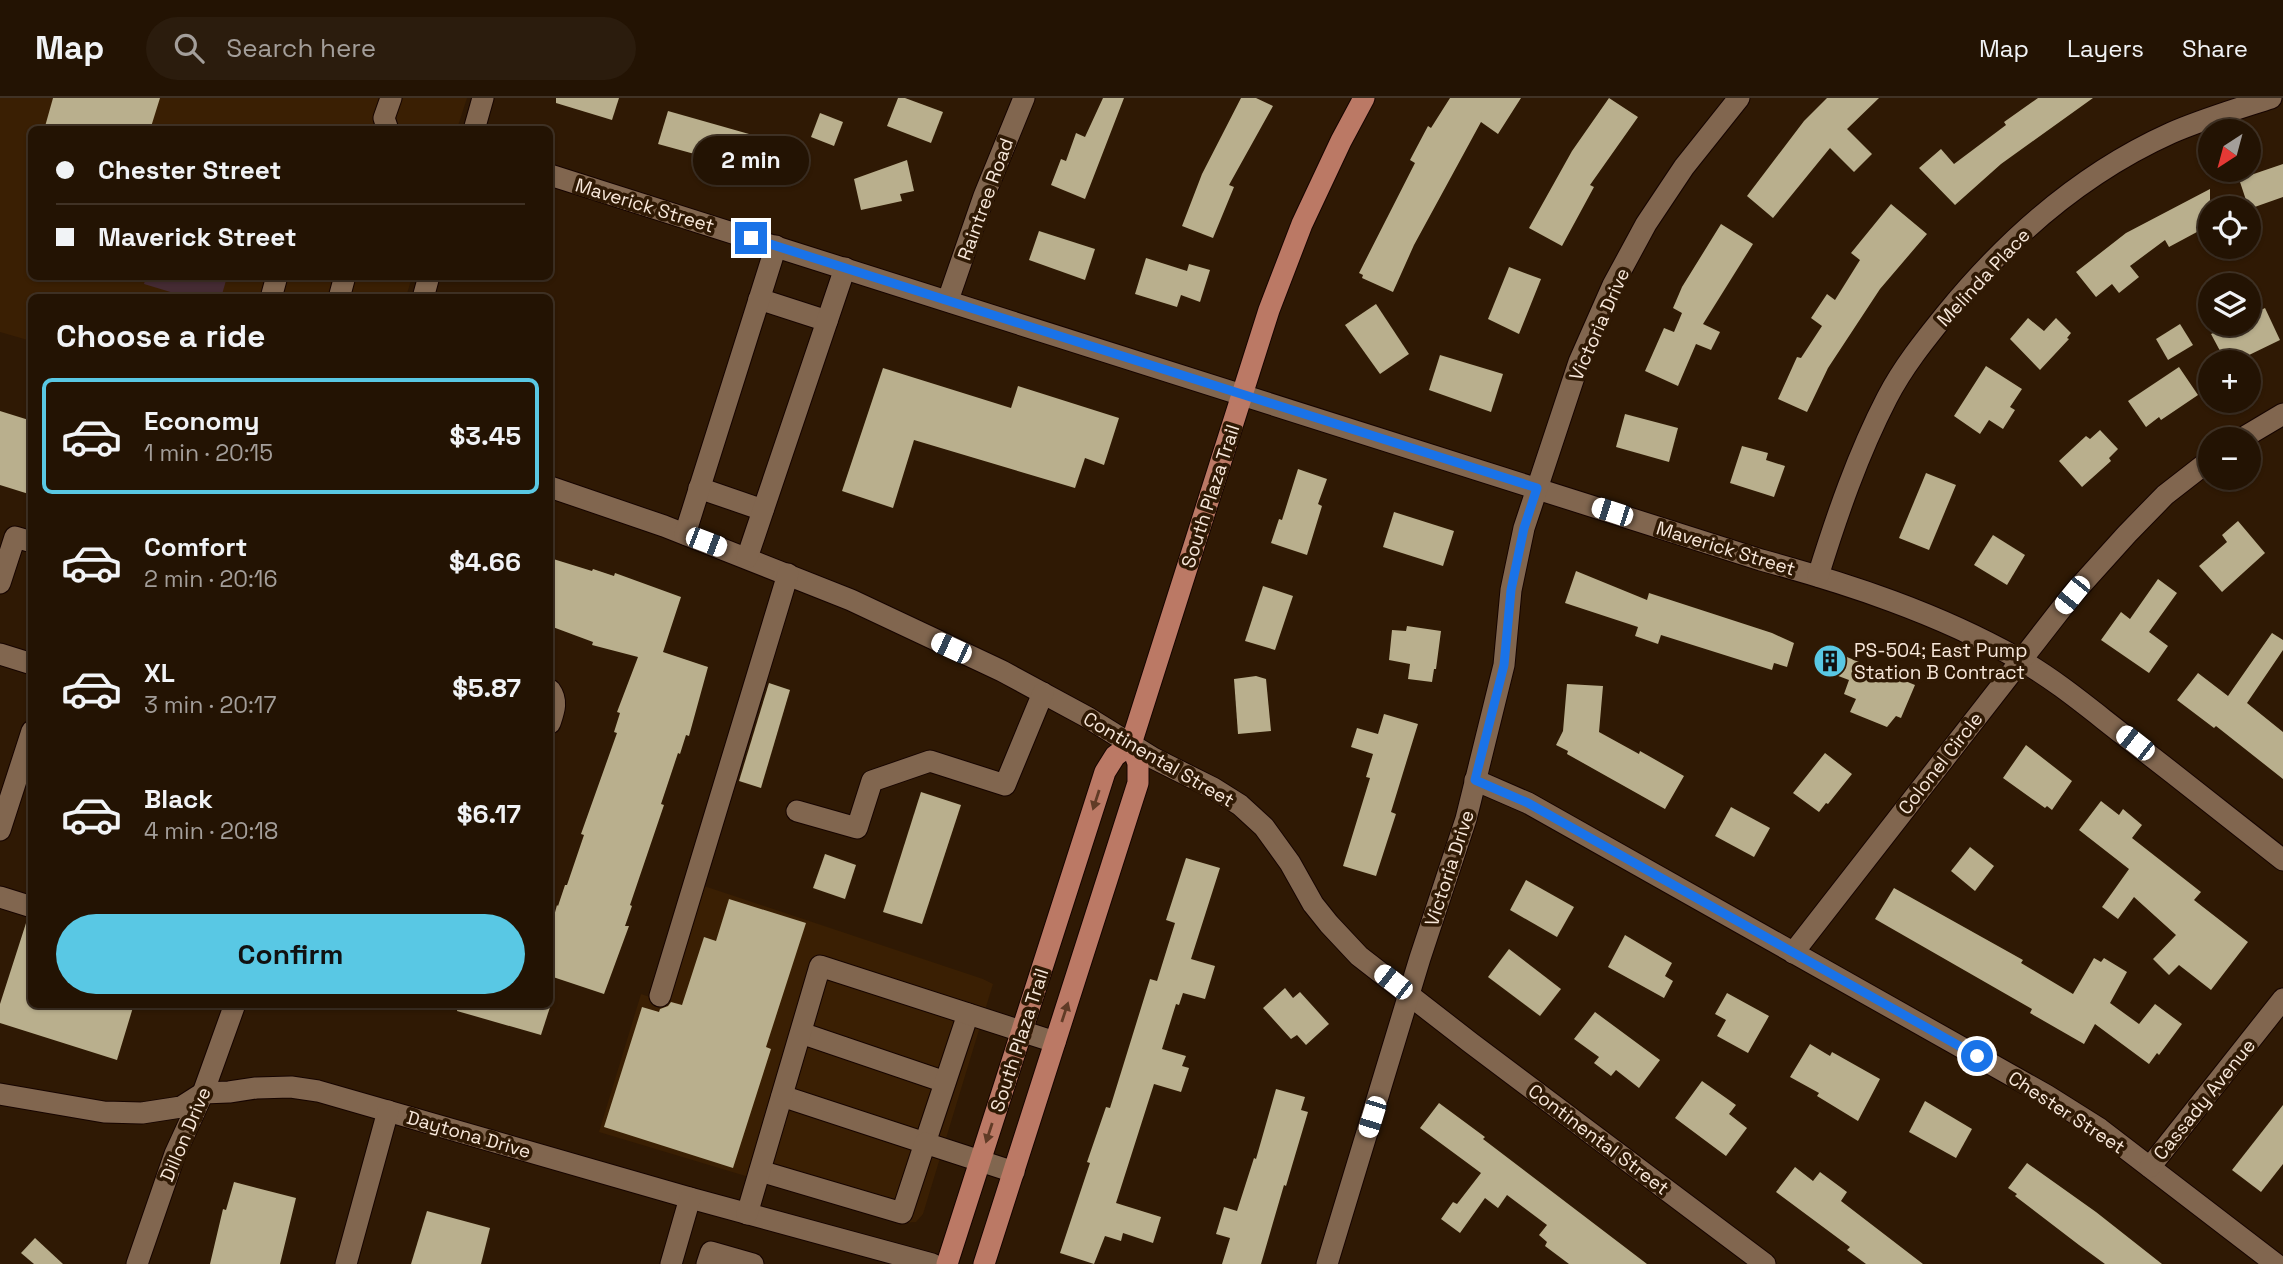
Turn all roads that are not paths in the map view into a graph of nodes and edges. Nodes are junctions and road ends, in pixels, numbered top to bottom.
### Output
1 (391, 98) edge
2 (483, 98) edge
3 (1024, 98) edge
4 (1364, 98) edge
5 (1739, 98) edge
6 (2271, 98) edge
7 (387, 126) edge
8 (475, 126) edge
9 (553, 176) edge
10 (776, 246) junction
11 (845, 268) junction
12 (759, 299) junction
13 (948, 300) junction
14 (827, 321) junction
15 (1243, 394) junction
16 (2283, 414) edge
17 (2261, 427) edge
18 (2198, 469) edge
19 (553, 487) edge
20 (699, 488) junction
21 (1537, 488) junction
22 (764, 510) junction
23 (685, 534) junction
24 (28, 541) edge
25 (747, 558) junction
26 (789, 574) junction
27 (1818, 576) junction
28 (0, 583) edge
29 (0, 654) edge
30 (2020, 660) junction
31 (28, 663) edge
32 (1043, 693) junction
33 (553, 694) edge
34 (553, 713) edge
35 (1131, 744) junction
36 (28, 756) edge
37 (1475, 780) junction
38 (22, 793) edge
39 (797, 811) dead end
40 (2, 817) edge
41 (2283, 860) edge
42 (0, 897) edge
43 (28, 906) edge
44 (1793, 953) junction
45 (1409, 995) junction
46 (660, 996) dead end
47 (2283, 999) edge
48 (234, 1008) edge
49 (968, 1014) junction
50 (1022, 1031) junction
51 (801, 1033) junction
52 (1055, 1042) junction
53 (945, 1082) junction
54 (203, 1093) junction
55 (0, 1094) edge
56 (782, 1096) junction
57 (388, 1111) junction
58 (925, 1143) junction
59 (980, 1161) junction
60 (2150, 1167) junction
61 (760, 1171) junction
62 (1014, 1172) junction
63 (690, 1198) junction
64 (747, 1213) junction
65 (137, 1264) edge
66 (346, 1264) edge
67 (671, 1264) edge
68 (707, 1264) edge
69 (753, 1264) edge
70 (932, 1264) edge
71 (947, 1264) edge
72 (984, 1264) edge
73 (1327, 1264) edge
74 (1765, 1264) edge
75 (2276, 1264) edge

1 - 7 street
2 - 8 street
3 - 13 street, Raintree Road
4 - 15 main road, South Plaza Trail
5 - 21 street, Victoria Drive
6 - 27 street, Melinda Place
9 - 10 street, Maverick Street
10 - 11 street, Maverick Street
10 - 12 street
11 - 13 street, Maverick Street
11 - 14 street
12 - 14 street
12 - 20 street
13 - 15 street, Maverick Street
14 - 22 street
15 - 21 street, Maverick Street
15 - 35 main road, South Plaza Trail
16 - 17 street
18 - 30 street, Colonel Circle
19 - 23 street, Continental Street
20 - 22 street
20 - 23 street
21 - 27 street, Maverick Street
21 - 37 street, Victoria Drive
22 - 25 street
23 - 25 street, Continental Street
24 - 28 street
25 - 26 street, Continental Street
26 - 32 street, Continental Street
26 - 46 street
27 - 30 street, Maverick Street
29 - 31 street
30 - 41 street, Maverick Street
30 - 44 street, Colonel Circle
32 - 35 street, Continental Street
32 - 39 street
33 - 34 street
35 - 45 street, Continental Street
35 -> 50 main road, South Plaza Trail
52 -> 35 main road, South Plaza Trail
36 - 38 street
37 - 44 street, Chester Street
37 - 45 street, Victoria Drive
38 - 40 street
42 - 43 street
44 - 60 street, Chester Street
45 - 73 street, Victoria Drive
45 - 74 street, Continental Street
47 - 60 street, Cassady Avenue
48 - 54 street, Dillon Drive
49 - 50 street
49 - 51 street
49 - 53 street
50 - 52 street
50 -> 59 main road, South Plaza Trail
51 - 53 street
51 - 56 street
52 - 62 main road, South Plaza Trail
53 - 58 street
54 - 55 street, Daytona Drive
54 - 57 street, Daytona Drive
54 - 65 street, Dillon Drive
56 - 58 street
56 - 61 street
57 - 63 street, Daytona Drive
57 - 66 street
58 - 59 street
58 - 61 street
59 - 62 street
59 - 71 main road, South Plaza Trail
60 - 75 street, Chester Street
61 - 64 street
62 - 72 main road, South Plaza Trail
63 - 64 street, Daytona Drive
63 - 67 street
64 - 70 street, Daytona Drive
68 - 69 street

